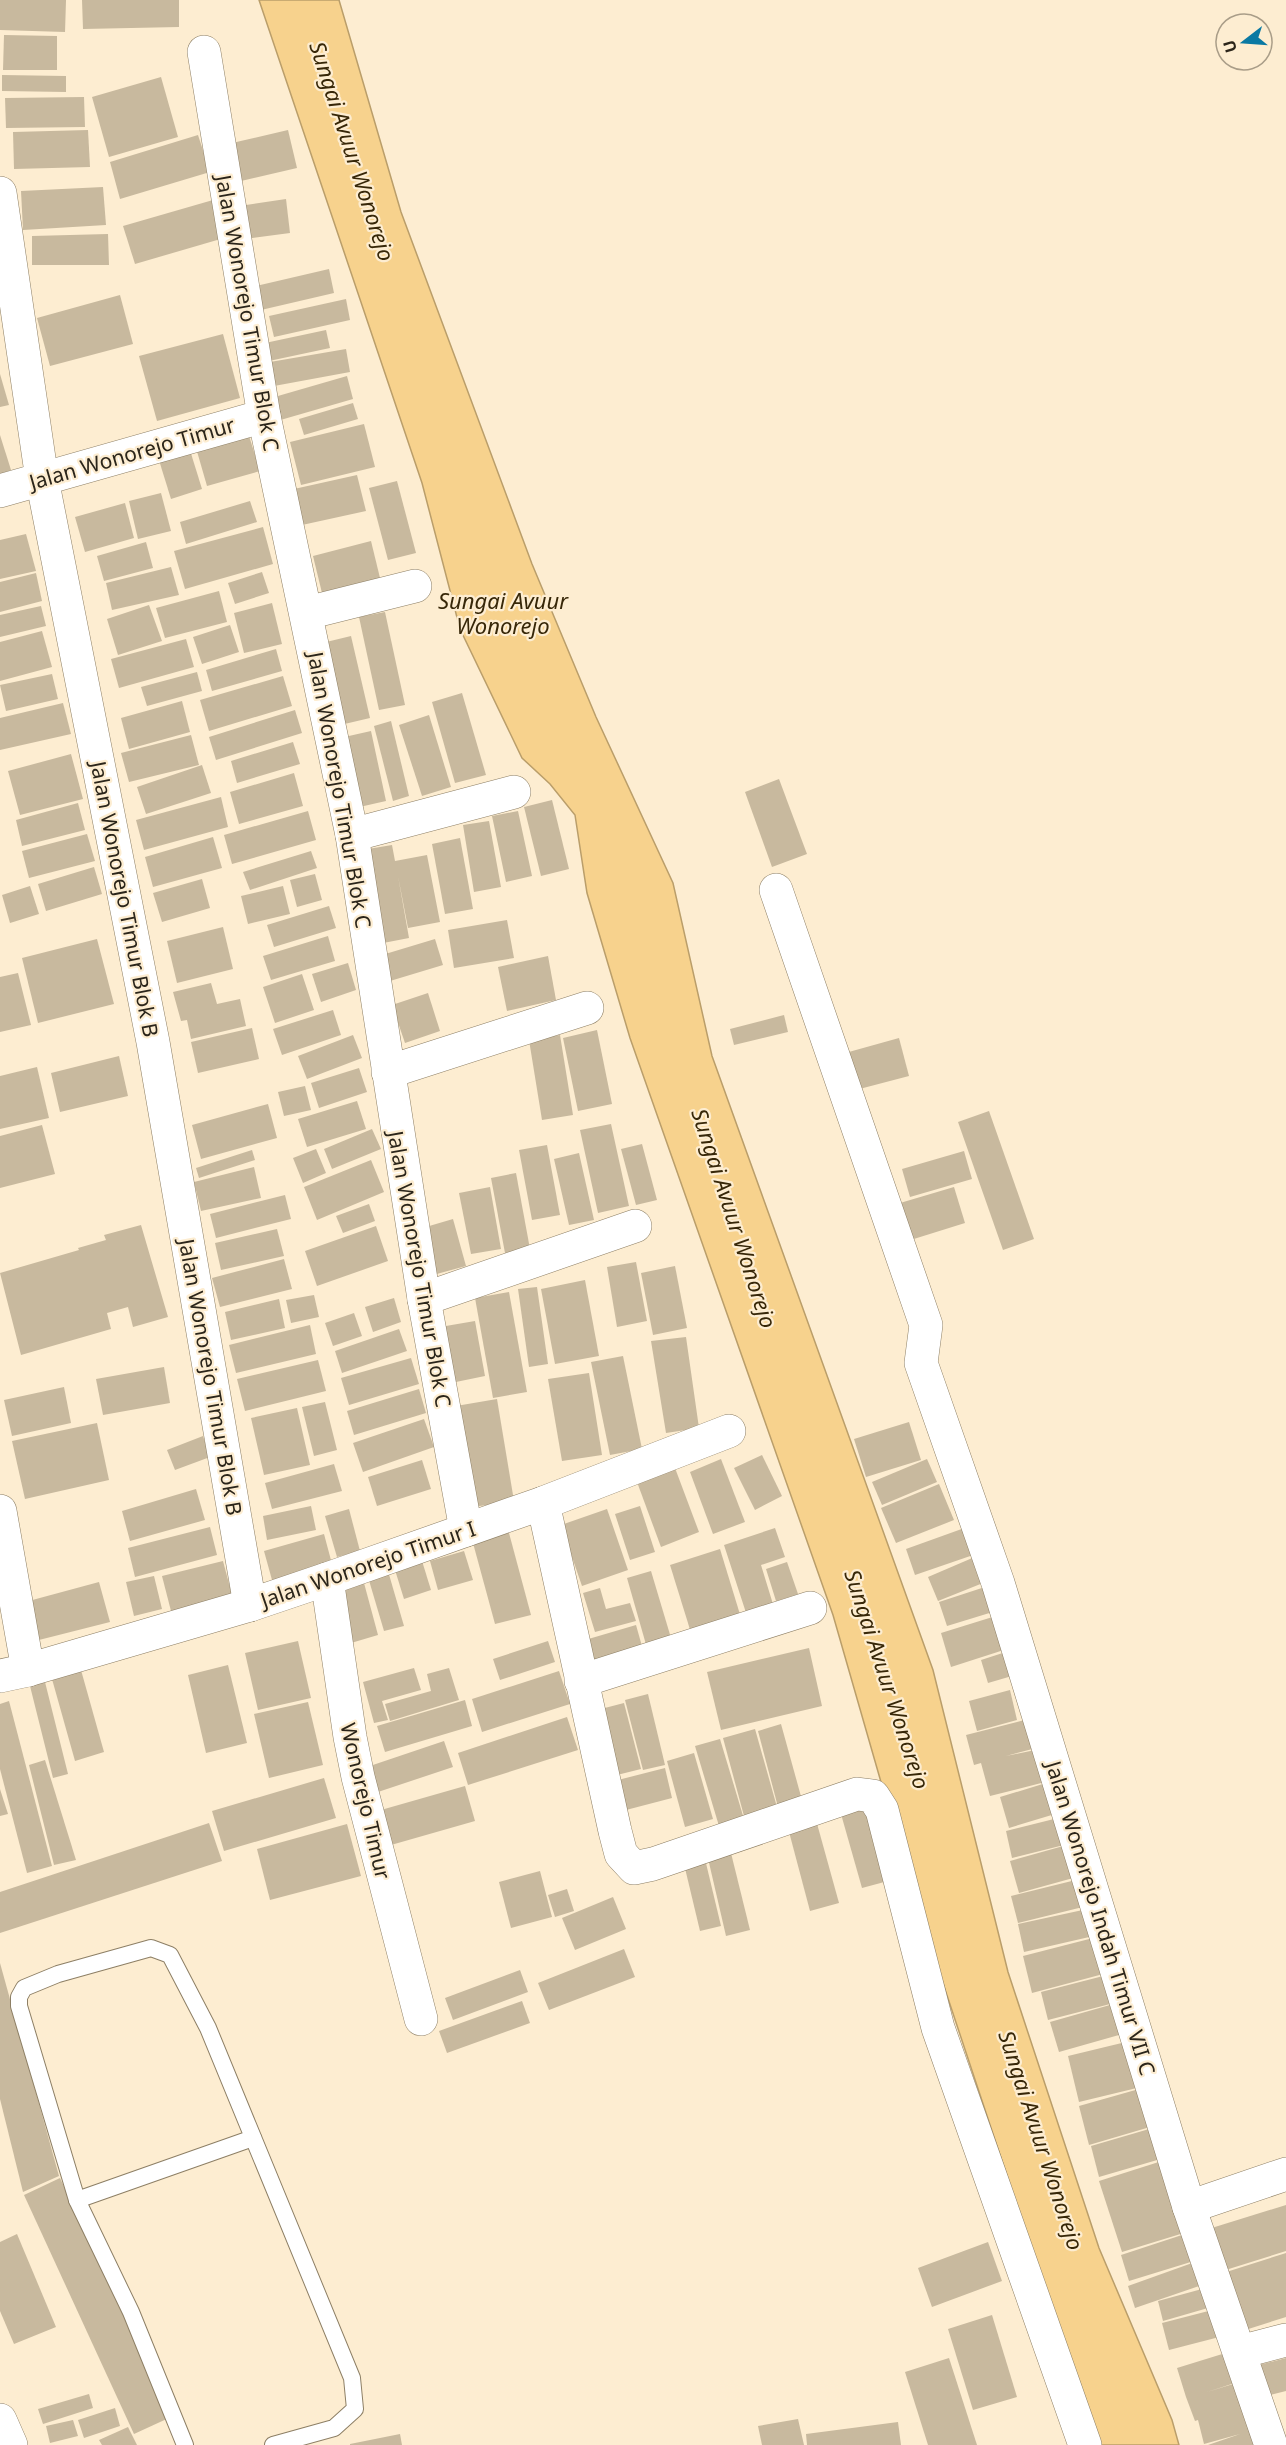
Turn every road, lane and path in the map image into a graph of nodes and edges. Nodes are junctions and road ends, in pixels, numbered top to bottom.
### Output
1 (204, 52) dead end
2 (0, 193) edge
3 (264, 416) junction
4 (42, 479) junction
5 (0, 491) edge
6 (415, 586) dead end
7 (307, 613) junction
8 (514, 792) dead end
9 (352, 835) junction
10 (776, 890) dead end
11 (587, 1008) dead end
12 (388, 1072) junction
13 (635, 1226) dead end
14 (424, 1299) junction
15 (729, 1431) dead end
16 (543, 1503) junction
17 (0, 1511) edge
18 (466, 1530) junction
19 (327, 1579) junction
20 (250, 1605) junction
21 (810, 1608) dead end
22 (14, 1673) edge
23 (581, 1681) junction
24 (421, 2019) dead end
25 (253, 2138) junction
26 (1286, 2174) edge
27 (77, 2200) junction
28 (1190, 2207) junction
29 (1286, 2340) edge
30 (1240, 2352) junction
31 (0, 2420) edge
32 (11, 2445) edge
33 (185, 2445) edge
34 (273, 2445) edge
35 (1084, 2445) edge
36 (1271, 2445) edge

1 - 3 street, Jalan Wonorejo Timur Blok C
2 - 4 street, Jalan Wonorejo Timur Blok B
3 - 4 street, Jalan Wonorejo Timur
3 - 7 street, Jalan Wonorejo Timur Blok C
4 - 5 street, Jalan Wonorejo Timur
4 - 20 street, Jalan Wonorejo Timur Blok B
6 - 7 street
7 - 9 street, Jalan Wonorejo Timur Blok C
8 - 9 street
9 - 12 street, Jalan Wonorejo Timur Blok C
10 - 28 street, Jalan Wonorejo Indah Timur VII C
11 - 12 street
12 - 14 street, Jalan Wonorejo Timur Blok C
13 - 14 street
14 - 18 street, Jalan Wonorejo Timur Blok C
15 - 16 street, Jalan Wonorejo Timur I
16 - 18 street, Jalan Wonorejo Timur I
16 - 23 street
17 - 22 street
18 - 19 street, Jalan Wonorejo Timur I
19 - 20 street, Jalan Wonorejo Timur I
19 - 24 street, Wonorejo Timur
20 - 22 street, Jalan Wonorejo Timur I
21 - 23 street
23 - 35 street
25 - 27 lane
25 - 27 lane
25 - 34 lane
26 - 28 street
27 - 33 lane
28 - 30 street, Jalan Wonorejo Indah Timur VII C
29 - 30 street
30 - 36 street, Jalan Wonorejo Indah Timur VII C
31 - 32 street

